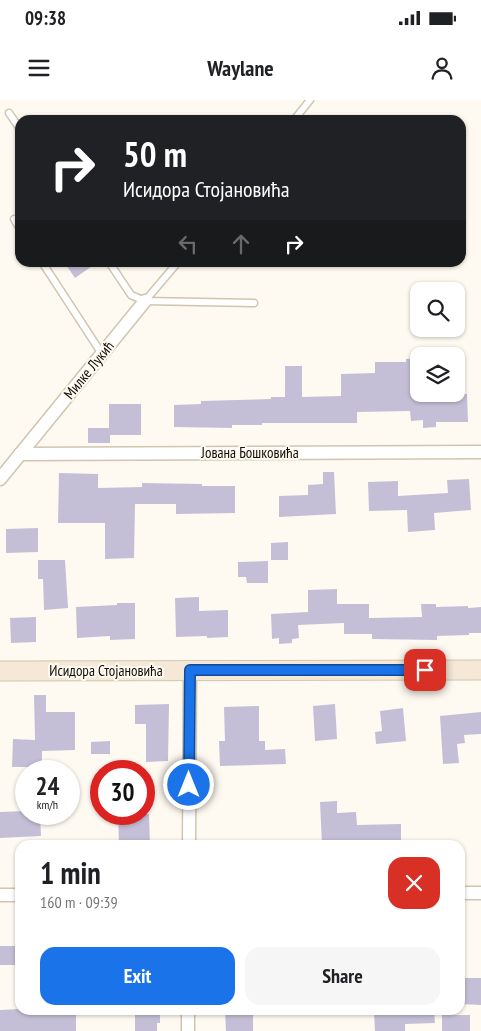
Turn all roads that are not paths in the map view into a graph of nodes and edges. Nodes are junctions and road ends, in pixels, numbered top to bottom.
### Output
1 (310, 100) edge
2 (9, 113) dead end
3 (298, 115) edge
4 (15, 122) edge
5 (45, 267) edge
6 (112, 267) edge
7 (174, 267) edge
8 (145, 301) junction
9 (254, 303) dead end
10 (102, 354) junction
11 (481, 452) edge
12 (20, 454) junction
13 (0, 479) edge
14 (190, 670) junction
15 (481, 670) edge
16 (0, 671) edge
17 (189, 840) edge
18 (465, 893) edge
19 (481, 893) edge
20 (0, 895) edge
21 (15, 895) edge
22 (188, 1015) edge
23 (188, 1031) edge

1 - 3 lane
2 - 4 lane
5 - 10 lane
6 - 8 lane
7 - 8 lane, Милке Лукић
8 - 9 lane
8 - 10 street, Милке Лукић
10 - 12 street, Милке Лукић
11 - 12 street, Јована Бошковића
12 - 13 street, Милке Лукић
14 - 15 street, Исидора Стојановића
14 - 16 street, Исидора Стојановића
14 - 17 street
18 - 19 street
20 - 21 street
22 - 23 street

